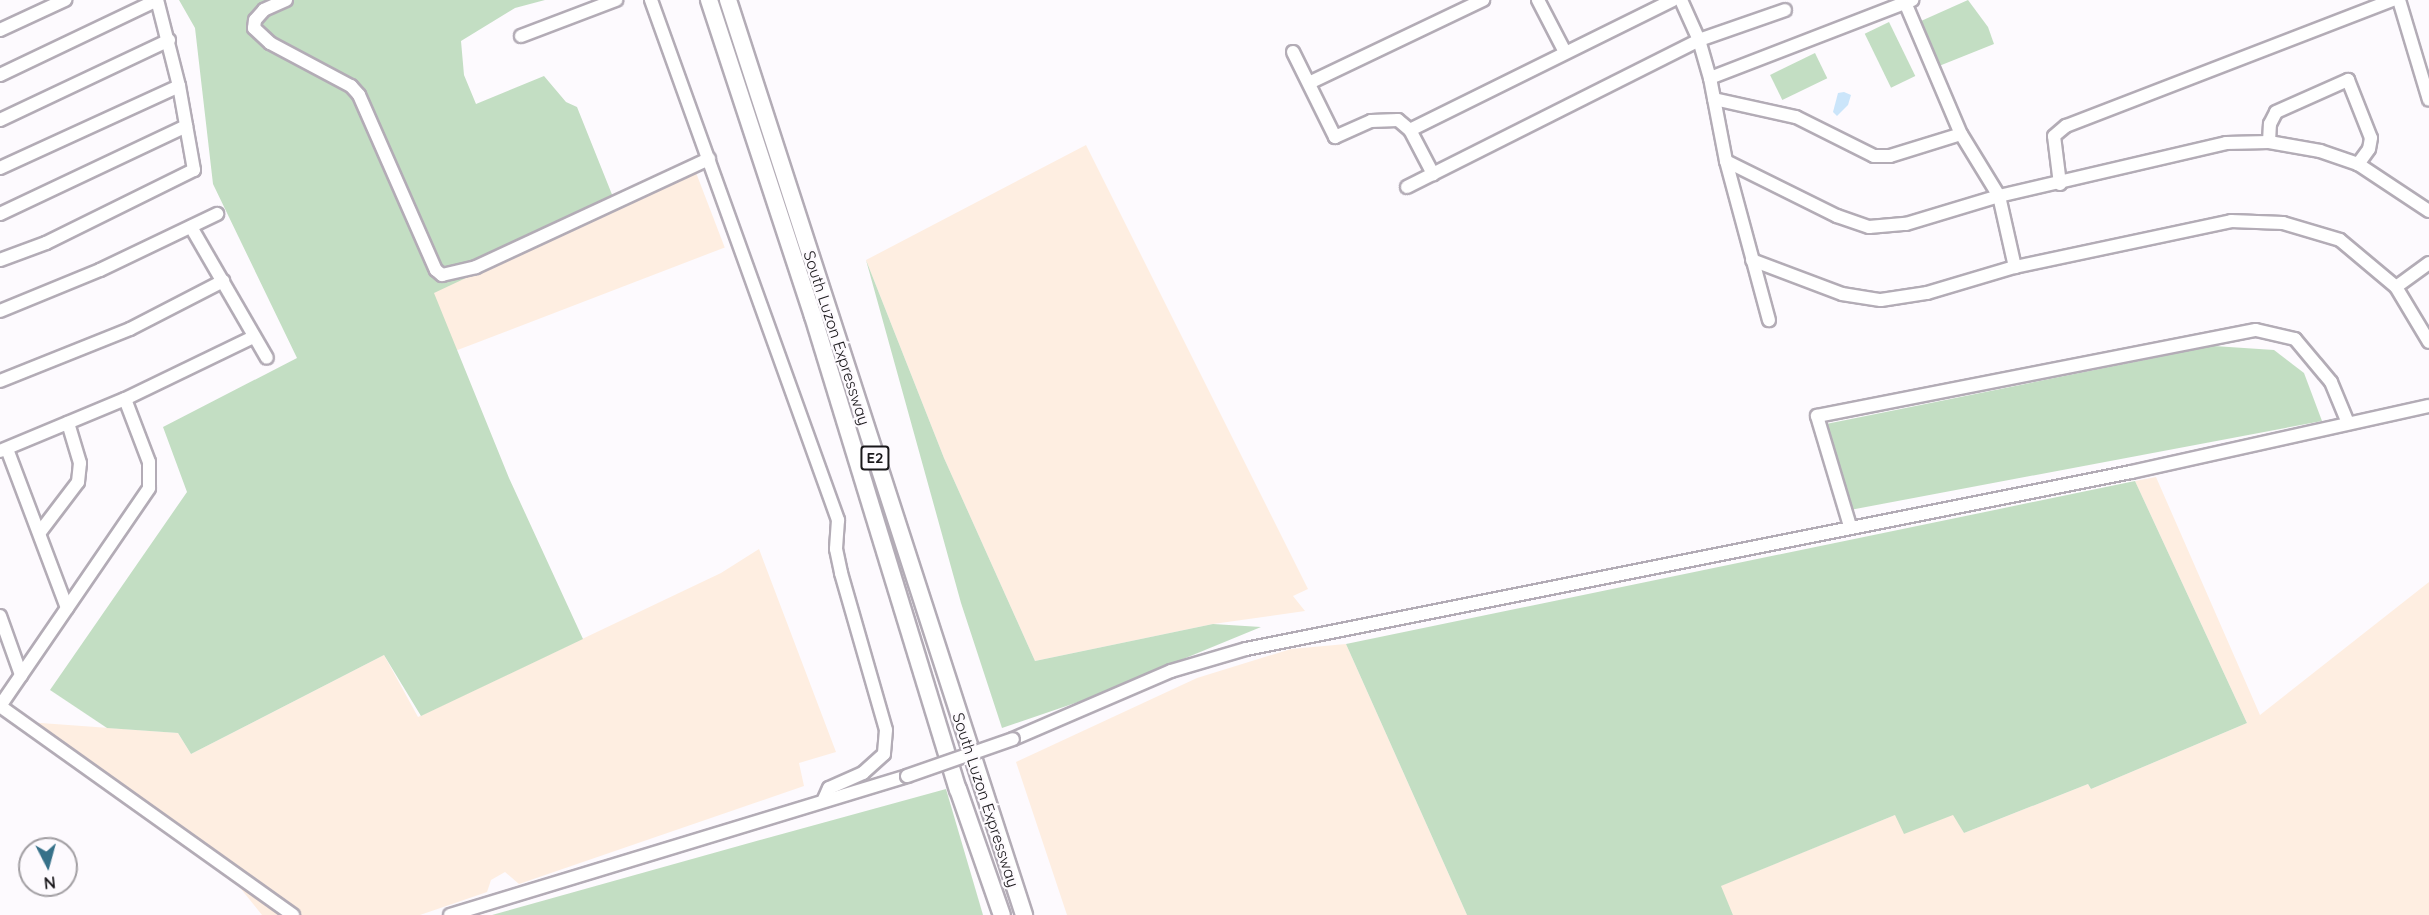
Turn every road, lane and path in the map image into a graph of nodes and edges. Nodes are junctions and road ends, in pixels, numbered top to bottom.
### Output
1 (65, 0) edge
2 (157, 0) edge
3 (286, 0) edge
4 (616, 0) edge
5 (651, 0) edge
6 (709, 0) edge
7 (728, 0) edge
8 (1483, 0) edge
9 (1538, 0) edge
10 (1673, 0) edge
11 (1681, 0) edge
12 (2392, 0) edge
13 (2399, 0) edge
14 (1907, 1) edge
15 (1785, 10) dead end
16 (0, 30) edge
17 (521, 36) dead end
18 (169, 40) junction
19 (1699, 40) junction
20 (1293, 52) dead end
21 (1565, 52) junction
22 (0, 75) edge
23 (1710, 78) junction
24 (1309, 83) junction
25 (179, 86) junction
26 (1714, 99) junction
27 (2429, 100) edge
28 (0, 120) edge
29 (186, 126) junction
30 (1410, 130) junction
31 (1961, 134) junction
32 (2269, 142) junction
33 (709, 159) junction
34 (1726, 161) junction
35 (2358, 164) junction
36 (0, 168) edge
37 (1433, 174) junction
38 (2060, 184) junction
39 (1407, 187) dead end
40 (1999, 196) junction
41 (2428, 206) edge
42 (0, 214) edge
43 (217, 214) dead end
44 (191, 227) junction
45 (0, 260) edge
46 (1752, 260) junction
47 (2429, 264) edge
48 (2015, 267) junction
49 (223, 281) junction
50 (2396, 287) junction
51 (0, 312) edge
52 (1769, 320) dead end
53 (253, 337) junction
54 (2429, 342) edge
55 (267, 358) dead end
56 (0, 381) edge
57 (126, 399) junction
58 (2429, 406) edge
59 (68, 423) junction
60 (2348, 423) junction
61 (3, 450) edge
62 (1850, 526) junction
63 (40, 532) junction
64 (68, 608) junction
65 (0, 616) edge
66 (21, 675) junction
67 (0, 706) edge
68 (824, 799) junction
69 (293, 915) edge
70 (450, 915) edge
71 (1002, 915) edge
72 (1024, 915) edge

1 - 16 street
2 - 18 street
2 - 22 street
3 - 33 street
4 - 17 street
5 - 33 street
6 - 71 highway, South Luzon Expressway / E2
7 - 72 highway, South Luzon Expressway / E2
8 - 24 street
9 - 21 street
10 - 21 street
11 - 19 street
12 - 38 street
13 - 27 street
14 - 23 street
14 - 31 street
15 - 19 street
18 - 25 street
18 - 28 street
19 - 23 street
19 - 37 street
20 - 24 street
21 - 30 street
23 - 26 street
24 - 30 street
25 - 29 street
25 - 36 street
26 - 31 street
26 - 34 street
29 - 42 street
29 - 45 street
30 - 37 street
31 - 40 street
32 - 35 street
32 - 35 street
32 - 38 street
33 - 68 street
34 - 40 street
34 - 46 street
35 - 41 street
37 - 39 street
38 - 40 street
40 - 48 street
43 - 44 street
44 - 49 street
44 - 51 street
46 - 48 street
46 - 52 street
47 - 50 street
48 - 50 street
49 - 53 street
49 - 56 street
50 - 54 street
53 - 55 street
53 - 57 street
57 - 59 street
57 - 64 street
58 - 60 street
59 - 61 street
59 - 63 street
60 - 62 street
60 - 62 street
61 - 63 street
62 - 68 street, bridge
63 - 64 street
64 - 66 street
65 - 66 street
66 - 67 street
67 - 69 street
68 - 70 street

